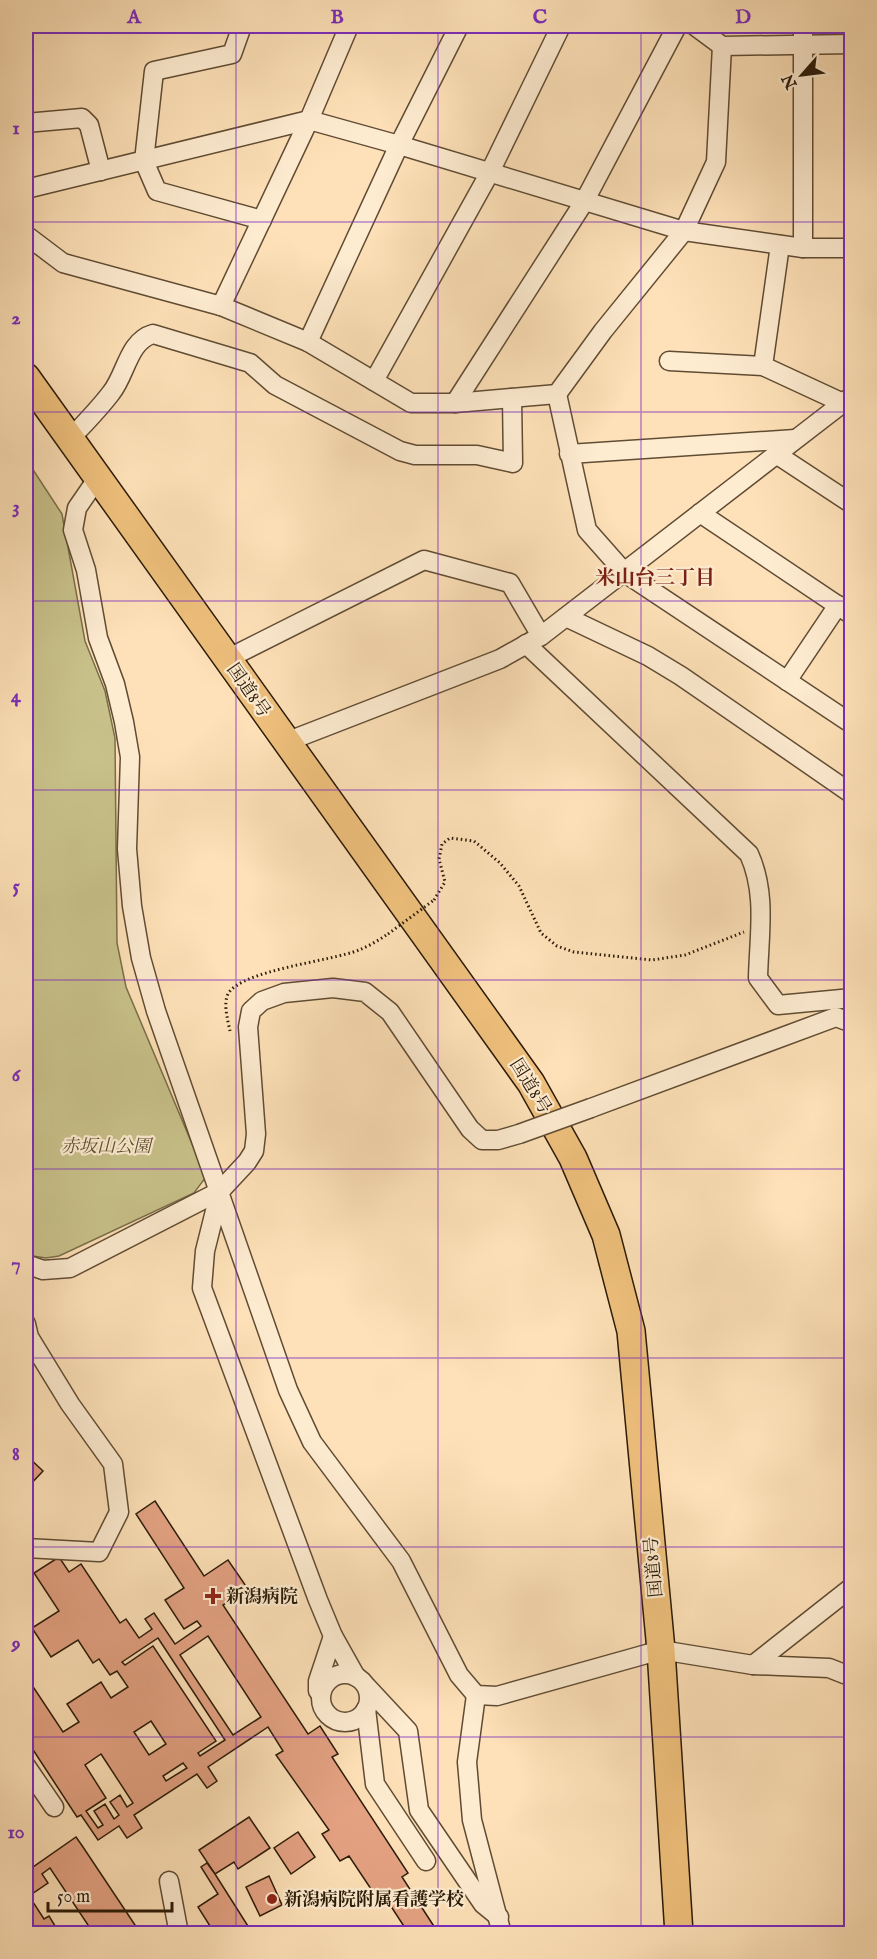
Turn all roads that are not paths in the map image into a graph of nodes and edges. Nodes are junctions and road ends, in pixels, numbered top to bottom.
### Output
1 (242, 26) edge
2 (349, 26) edge
3 (459, 26) edge
4 (561, 26) edge
5 (677, 26) edge
6 (695, 26) edge
7 (803, 26) edge
8 (852, 44) edge
9 (803, 45) junction
10 (722, 46) junction
11 (309, 120) junction
12 (26, 123) edge
13 (399, 145) junction
14 (144, 161) junction
15 (101, 171) junction
16 (489, 174) junction
17 (26, 189) edge
18 (584, 202) junction
19 (262, 220) junction
20 (684, 231) junction
21 (26, 235) edge
22 (780, 245) junction
23 (802, 248) junction
24 (852, 248) edge
25 (221, 306) junction
26 (308, 342) junction
27 (669, 361) dead end
28 (763, 366) junction
29 (26, 377) edge
30 (374, 381) junction
31 (557, 394) junction
32 (512, 398) junction
33 (847, 399) edge
34 (455, 403) junction
35 (70, 439) junction
36 (795, 440) junction
37 (569, 454) junction
38 (776, 454) junction
39 (99, 476) junction
40 (852, 504) edge
41 (700, 513) junction
42 (625, 573) junction
43 (845, 610) edge
44 (566, 617) junction
45 (533, 640) junction
46 (228, 660) junction
47 (787, 681) junction
48 (852, 724) edge
49 (286, 742) junction
50 (852, 794) edge
51 (852, 998) edge
52 (852, 1023) edge
53 (220, 1191) junction
54 (26, 1264) edge
55 (26, 1324) edge
56 (26, 1548) edge
57 (852, 1587) edge
58 (333, 1636) junction
59 (661, 1650) junction
60 (753, 1665) junction
61 (852, 1677) edge
62 (362, 1682) junction
63 (476, 1695) junction
64 (321, 1701) junction
65 (366, 1709) junction
66 (348, 1722) junction
67 (368, 1731) junction
68 (26, 1766) edge
69 (54, 1807) dead end
70 (426, 1861) dead end
71 (170, 1881) dead end
72 (501, 1925) edge
73 (179, 1934) edge
74 (679, 1934) edge

1 - 14 street
2 - 11 street
3 - 13 street
4 - 16 street
5 - 18 street
6 - 10 street
7 - 9 street
8 - 9 street
9 - 10 street
9 - 23 street
10 - 20 street
11 - 13 street
11 - 14 street
11 - 19 street
12 - 15 street
13 - 16 street
13 - 26 street
14 - 15 street
14 - 19 street
15 - 17 street
16 - 18 street
16 - 30 street
18 - 20 street
18 - 34 street
19 - 25 street
20 - 22 street
20 - 31 street
21 - 25 street
22 - 23 street
22 - 28 street
23 - 24 street
25 - 26 street
26 - 30 street
27 - 28 street
28 - 33 street
29 - 35 highway, 国道8号
30 - 34 street
31 - 32 street
31 - 37 street
32 - 34 street
32 - 35 street
33 - 36 street
35 - 39 highway, 国道8号
36 - 37 street
36 - 38 street
37 - 42 street
38 - 40 street
38 - 41 street
39 - 46 highway, 国道8号
39 - 53 street
41 - 42 street
41 - 43 street
42 - 44 street
42 - 47 street
43 - 47 street
44 - 45 street
44 - 50 street
45 - 46 street
45 - 49 street
45 - 51 street
46 - 49 highway, 国道8号
47 - 48 street
49 - 59 highway, 国道8号
52 - 53 street, bridge
53 - 54 street
53 - 58 street
53 - 63 street
55 - 56 street
57 - 60 street
58 - 62 street
58 - 64 street
59 - 60 street
59 - 63 street
59 - 74 highway, 国道8号
60 - 61 street
62 - 64 street
62 - 65 street
62 - 72 street
63 - 72 street
64 - 66 street
65 - 66 street
65 - 67 street
66 - 67 street
67 - 70 street
68 - 69 street
71 - 73 street

